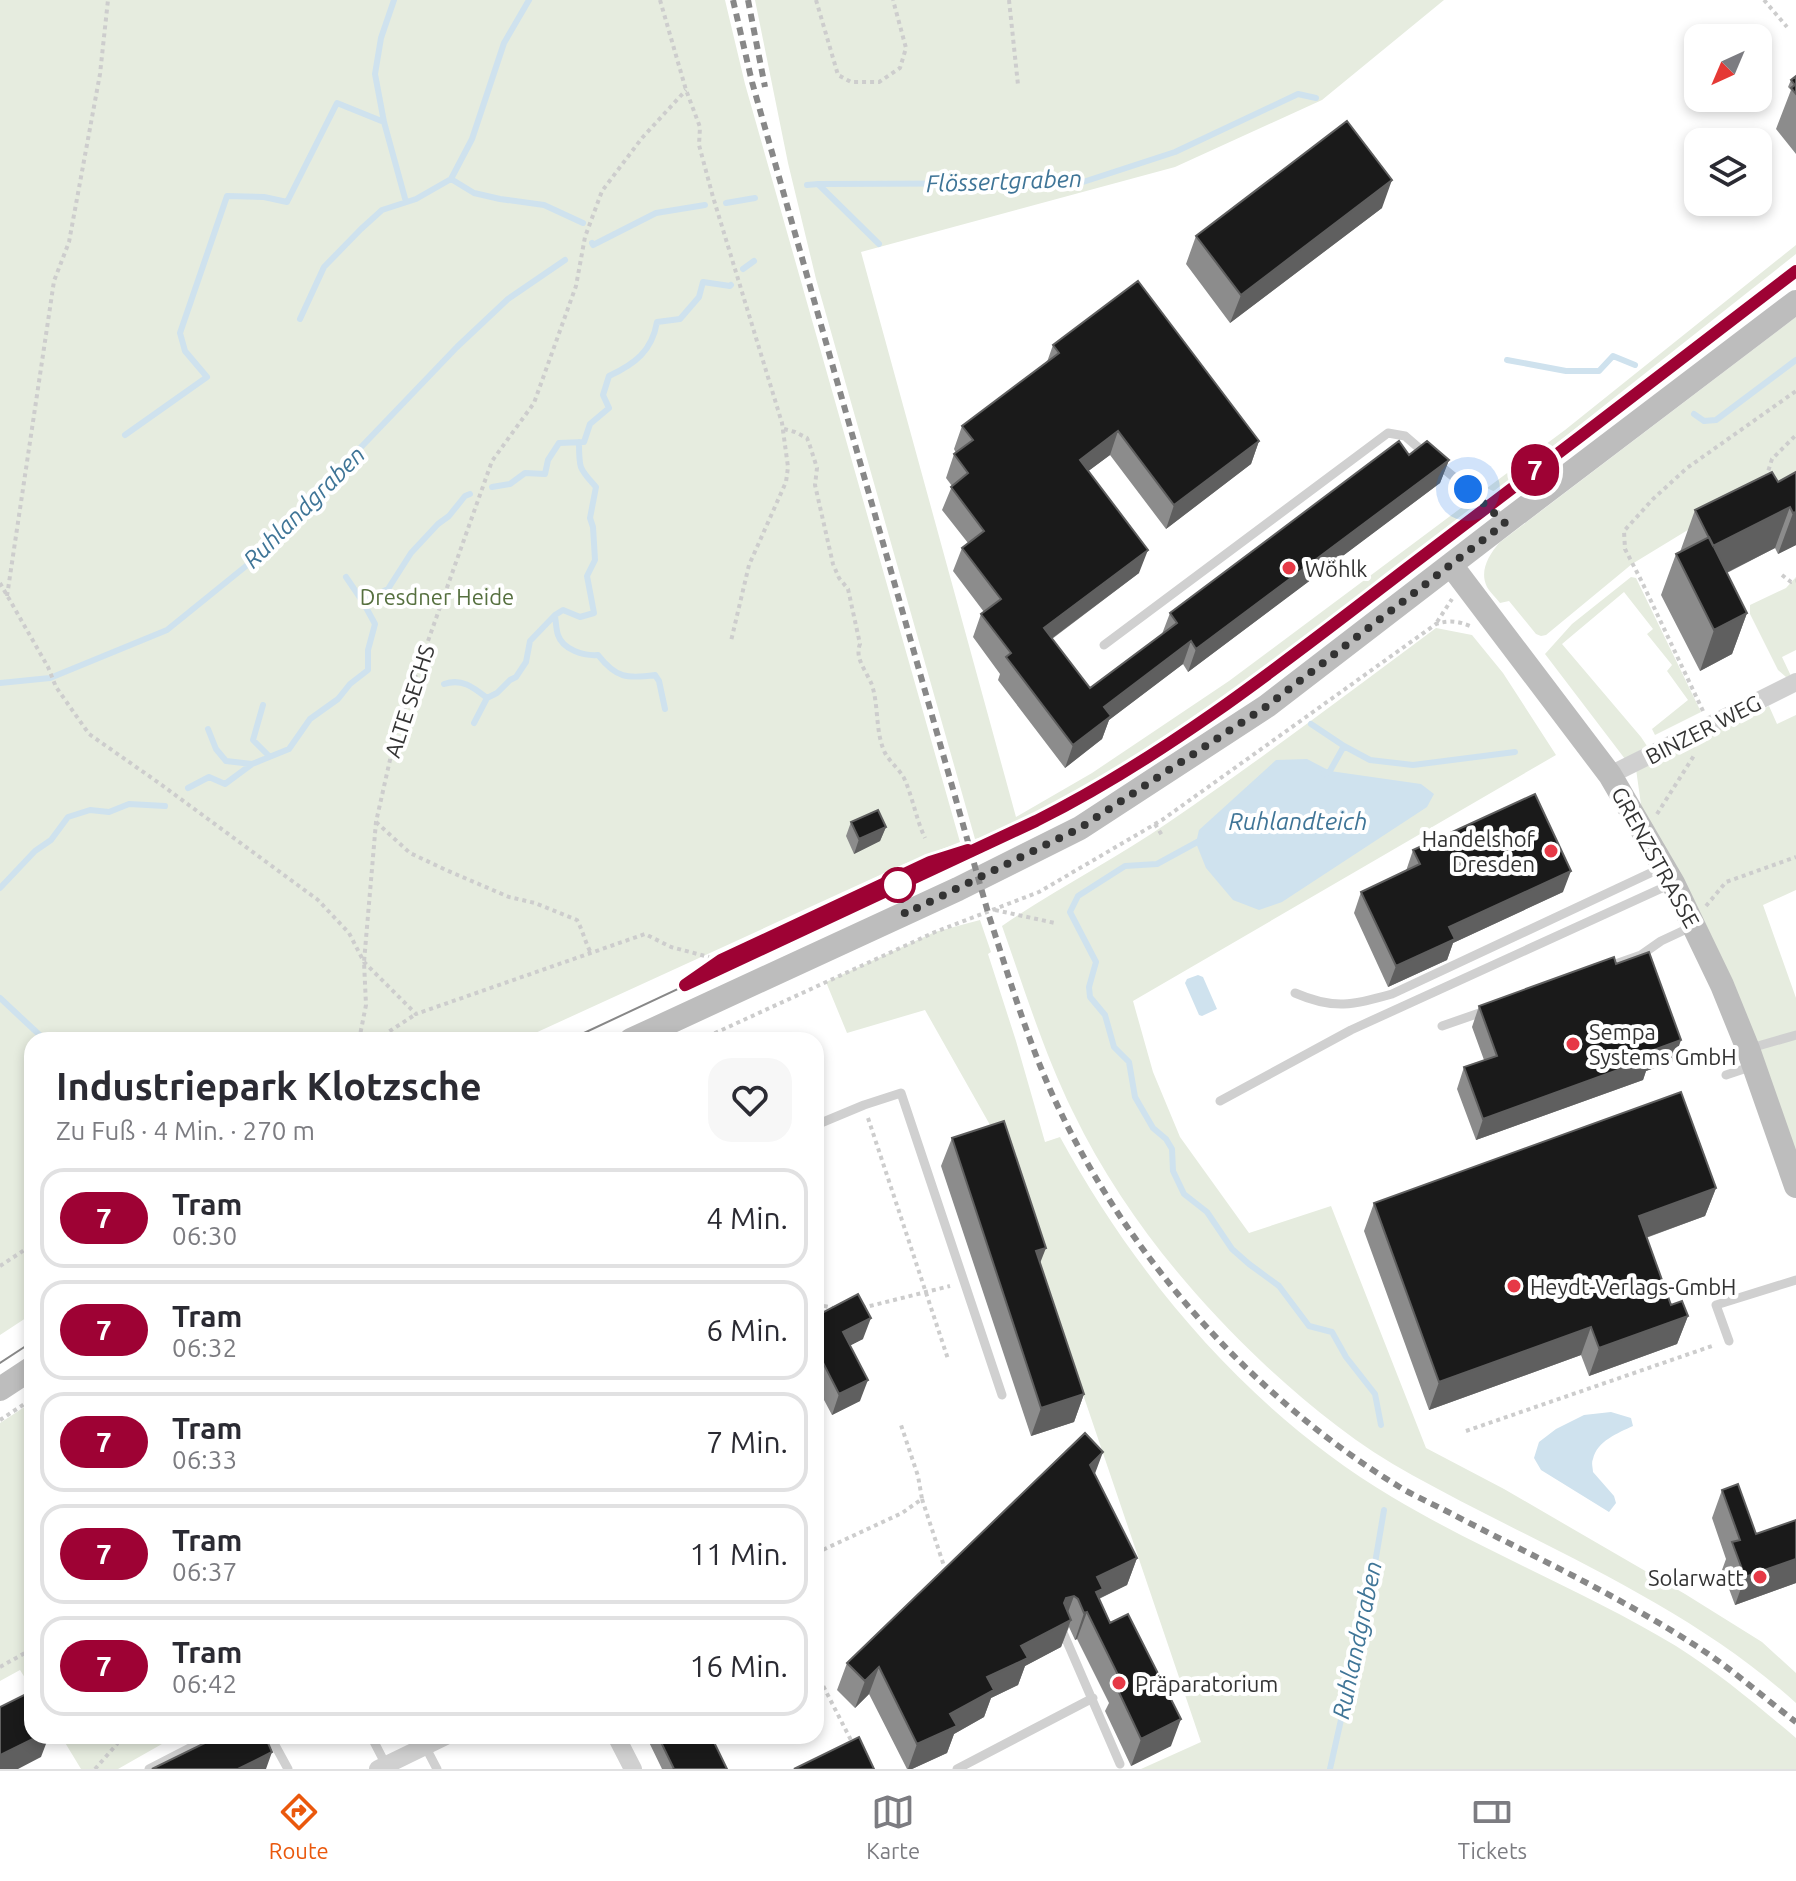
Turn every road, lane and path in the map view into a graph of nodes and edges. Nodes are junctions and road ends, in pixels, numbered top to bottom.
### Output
1 (108, 0) edge
2 (660, 0) edge
3 (816, 0) edge
4 (893, 0) edge
5 (1009, 0) edge
6 (1764, 0) edge
7 (1787, 27) dead end
8 (1018, 85) dead end
9 (686, 90) junction
10 (1796, 302) edge
11 (1796, 391) edge
12 (783, 428) junction
13 (1796, 435) edge
14 (1767, 484) edge
15 (1505, 523) junction
16 (1451, 565) junction
17 (1782, 575) dead end
18 (1796, 581) edge
19 (0, 583) edge
20 (7, 596) junction
21 (1475, 628) dead end
22 (731, 641) dead end
23 (1104, 645) dead end
24 (1357, 679) dead end
25 (1796, 682) edge
26 (1710, 725) junction
27 (1610, 775) junction
28 (376, 822) junction
29 (1155, 824) dead end
30 (1645, 833) junction
31 (1163, 837) dead end
32 (925, 838) dead end
33 (1796, 857) edge
34 (949, 866) dead end
35 (1668, 875) junction
36 (914, 882) dead end
37 (993, 910) dead end
38 (1055, 923) dead end
39 (1694, 923) junction
40 (591, 953) junction
41 (709, 957) dead end
42 (364, 962) junction
43 (1598, 970) edge
44 (1295, 993) dead end
45 (1499, 1006) edge
46 (416, 1014) junction
47 (1442, 1026) dead end
48 (361, 1032) edge
49 (388, 1032) edge
50 (648, 1032) edge
51 (1796, 1035) edge
52 (1751, 1057) junction
53 (1726, 1075) dead end
54 (1220, 1101) dead end
55 (864, 1105) junction
56 (824, 1122) edge
57 (1796, 1186) edge
58 (24, 1250) edge
59 (0, 1266) edge
60 (1796, 1280) edge
61 (965, 1283) junction
62 (926, 1291) junction
63 (824, 1307) edge
64 (838, 1308) edge
65 (861, 1309) edge
66 (1729, 1341) joint
67 (948, 1359) dead end
68 (24, 1373) edge
69 (0, 1389) edge
70 (1002, 1395) dead end
71 (24, 1404) edge
72 (0, 1420) edge
73 (901, 1425) dead end
74 (1466, 1431) dead end
75 (922, 1499) junction
76 (824, 1549) edge
77 (944, 1566) edge
78 (1062, 1630) edge
79 (24, 1654) edge
80 (0, 1667) edge
81 (824, 1687) edge
82 (1093, 1698) junction
83 (117, 1744) edge
84 (197, 1744) edge
85 (274, 1744) edge
86 (374, 1744) edge
87 (429, 1744) edge
88 (620, 1744) edge
89 (425, 1746) junction
90 (859, 1755) edge
91 (1120, 1764) dead end
92 (382, 1767) edge
93 (95, 1769) edge
94 (149, 1769) edge
95 (288, 1769) edge
96 (437, 1769) edge
97 (633, 1769) edge
98 (957, 1769) edge

1 - 20 path
2 - 9 path
3 - 4 path
5 - 8 path
6 - 7 path
9 - 12 path
9 - 28 path, ALTE SECHS
10 - 15 main road
11 - 26 path
12 - 22 path
12 - 32 path
13 - 14 path
15 - 16 main road
15 - 23 lane
16 - 27 main road, GRENZSTRASSE
16 - 50 main road
17 - 18 path
19 - 20 path
20 - 42 path
21 - 24 path
25 - 26 street, BINZER WEG
26 - 27 street, BINZER WEG
26 - 30 path
27 - 30 main road, GRENZSTRASSE
28 - 40 path
28 - 42 path, ALTE SECHS
29 - 31 path
30 - 35 main road, GRENZSTRASSE
33 - 39 path
34 - 36 path
35 - 39 main road, GRENZSTRASSE
35 - 44 lane
35 - 54 lane
37 - 38 path
39 - 43 lane
39 - 52 main road, GRENZSTRASSE
40 - 41 path
40 - 46 path
42 - 46 path
42 - 48 path, ALTE SECHS
45 - 47 lane
46 - 49 path
51 - 52 lane
52 - 53 lane
52 - 57 main road, GRENZSTRASSE
55 - 56 lane
55 - 61 lane
55 - 62 path
58 - 59 path
60 - 66 lane
61 - 62 path
61 - 70 lane
62 - 65 path
62 - 67 path
63 - 64 path
66 - 74 path
68 - 69 main road
71 - 72 path
73 - 75 path
75 - 76 path
75 - 77 path
78 - 82 lane
79 - 80 path
81 - 90 path
82 - 91 lane
82 - 98 lane
83 - 93 path
84 - 94 lane
85 - 95 lane
86 - 92 lane
87 - 89 street
88 - 97 street
89 - 92 street
89 - 96 lane

